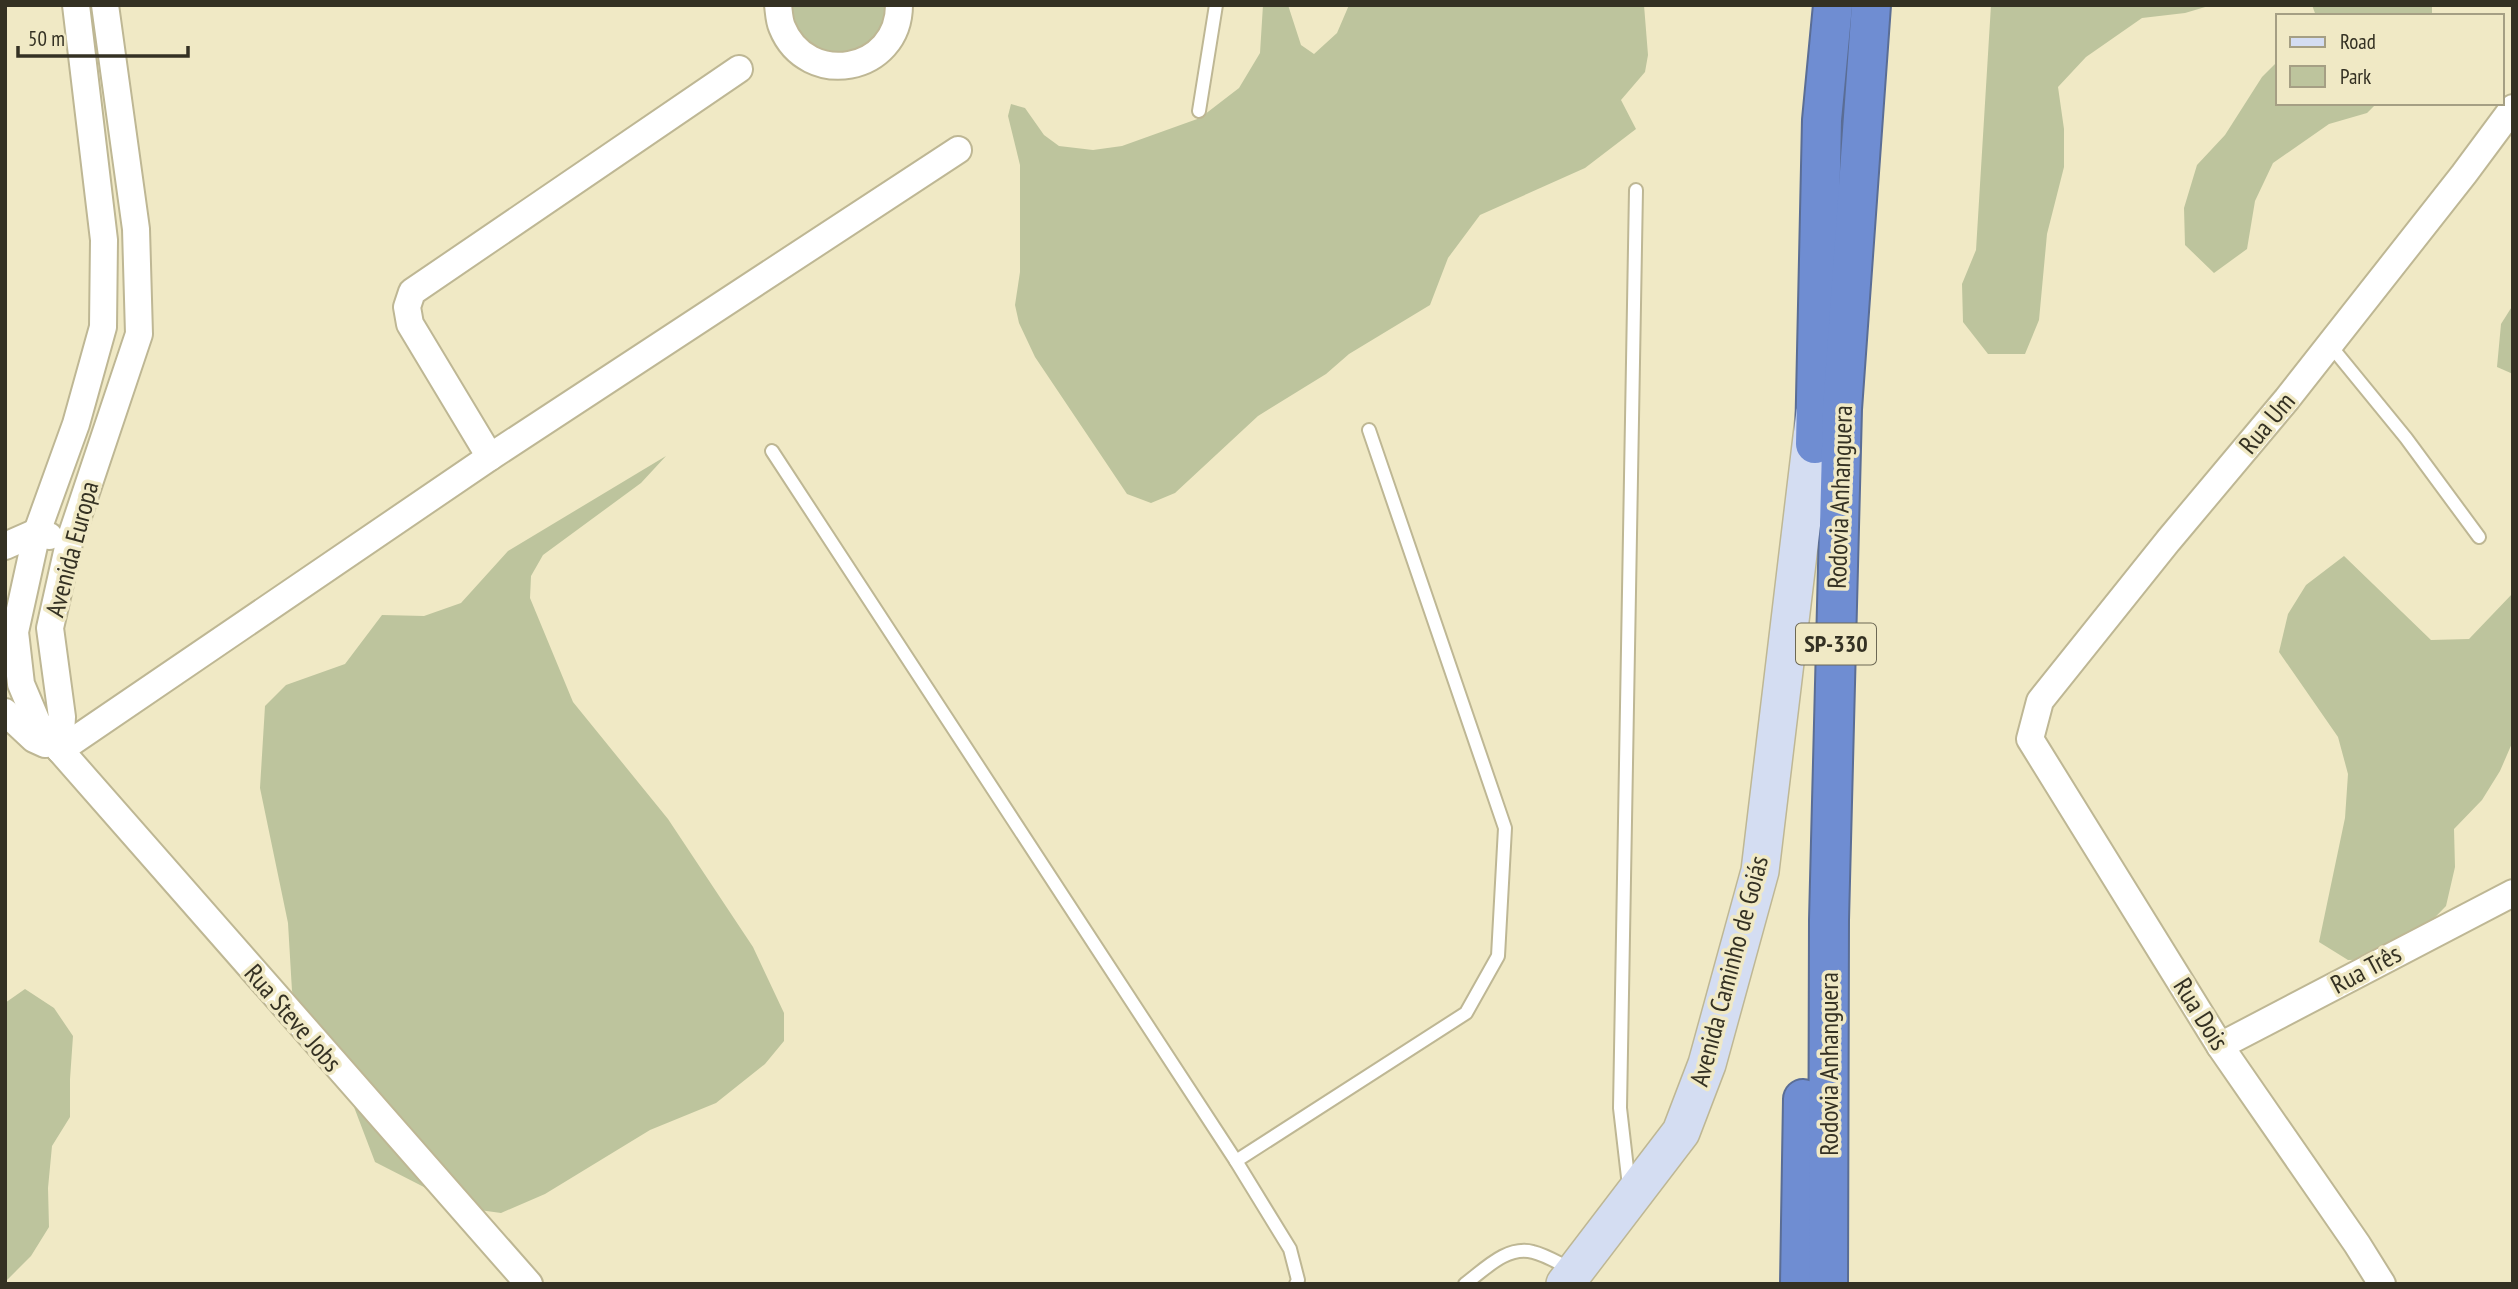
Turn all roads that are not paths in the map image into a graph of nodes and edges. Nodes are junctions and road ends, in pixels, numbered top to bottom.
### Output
1 (76, 5) edge
2 (106, 5) edge
3 (778, 5) edge
4 (899, 5) edge
5 (1216, 5) edge
6 (1833, 5) edge
7 (1871, 5) edge
8 (738, 69) dead end
9 (2513, 108) edge
10 (1199, 111) dead end
11 (958, 150) dead end
12 (1636, 190) dead end
13 (2330, 345) junction
14 (1815, 409) junction
15 (1369, 430) dead end
16 (772, 451) dead end
17 (490, 457) junction
18 (37, 532) junction
19 (2479, 537) dead end
20 (69, 543) junction
21 (5, 545) edge
22 (5, 712) edge
23 (2030, 739) joint
24 (60, 750) junction
25 (2513, 893) edge
26 (2220, 1046) junction
27 (1236, 1161) junction
28 (1630, 1201) junction
29 (1570, 1278) edge
30 (529, 1284) edge
31 (1296, 1284) edge
32 (1465, 1284) edge
33 (1800, 1284) edge
34 (1828, 1284) edge
35 (2382, 1284) edge

1 - 18 street, Avenida Europa
2 - 20 street, Avenida Europa
3 - 4 street
5 - 10 lane
6 - 14 highway, Rodovia Anhanguera / SP-330
7 - 34 highway, Rodovia Anhanguera / SP-330
8 - 17 street
9 - 13 street, Rua Um
11 - 17 street
12 - 28 lane
13 - 19 lane
13 - 23 street, Rua Um
14 - 28 main road, Avenida Caminho de Goiás
14 - 33 highway, Rodovia Anhanguera / SP-330
15 - 27 lane
16 - 27 lane
17 - 24 street
18 - 20 street
18 - 21 street
18 - 24 street, Avenida Europa
20 - 24 street, Avenida Europa
22 - 24 street
23 - 26 street, Rua Dois
24 - 30 street, Rua Steve Jobs
25 - 26 street, Rua Três
26 - 35 street, Rua Dois
27 - 31 lane
28 - 29 main road, Avenida Caminho de Goiás
29 - 32 lane

